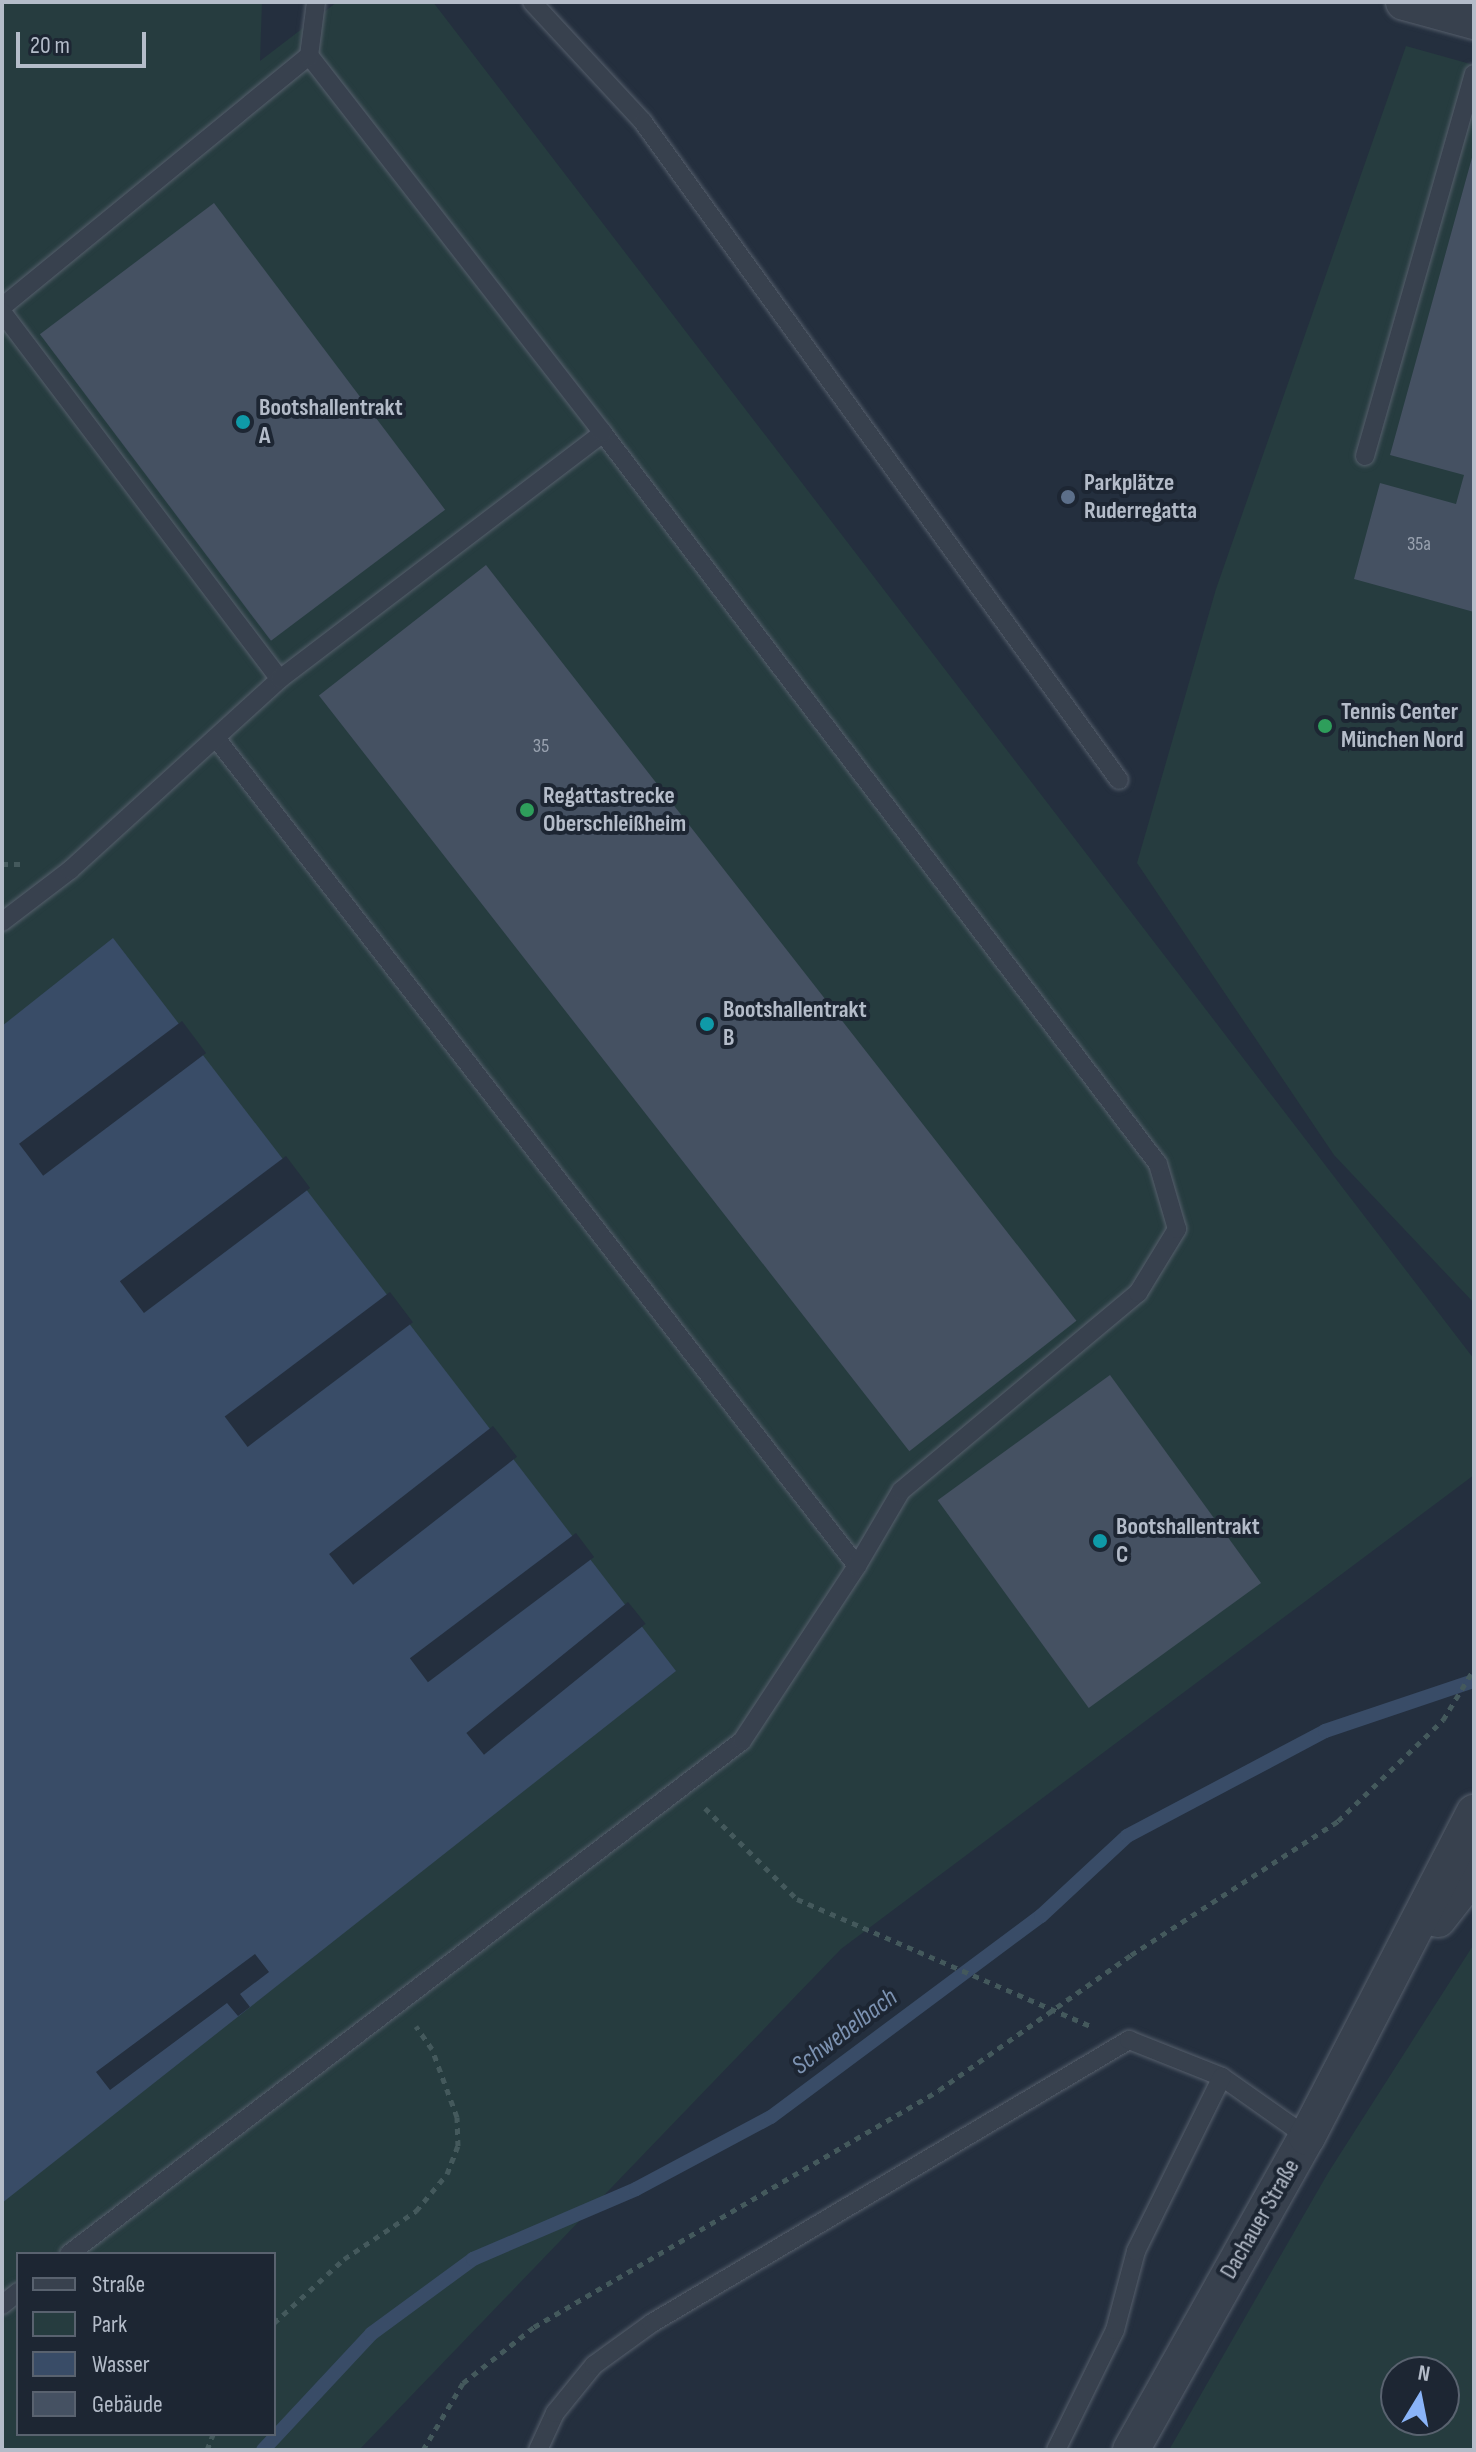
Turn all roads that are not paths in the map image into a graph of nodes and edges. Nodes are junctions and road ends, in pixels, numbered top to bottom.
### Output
1 (316, 2) edge
2 (532, 2) edge
3 (1404, 2) edge
4 (1474, 21) edge
5 (309, 56) junction
6 (1474, 74) edge
7 (2, 310) edge
8 (603, 433) junction
9 (1365, 456) dead end
10 (280, 679) junction
11 (216, 738) junction
12 (1119, 780) dead end
13 (2, 922) edge
14 (857, 1566) junction
15 (1474, 1813) edge
16 (1474, 1873) edge
17 (1386, 1986) junction
18 (1222, 2077) junction
19 (1307, 2137) junction
20 (72, 2252) edge
21 (538, 2450) edge
22 (1056, 2450) edge
23 (1131, 2450) edge

1 - 5 lane
2 - 12 lane
3 - 4 street
5 - 7 lane
5 - 8 lane
6 - 9 lane
7 - 10 lane
8 - 10 lane
8 - 14 lane
10 - 11 lane
11 - 13 lane
11 - 14 lane
14 - 20 lane
15 - 17 street, Dachauer Straße
16 - 17 street, Dachauer Straße
17 - 19 street, Dachauer Straße
18 - 19 lane
18 - 21 lane
18 - 22 lane
19 - 23 street, Dachauer Straße

